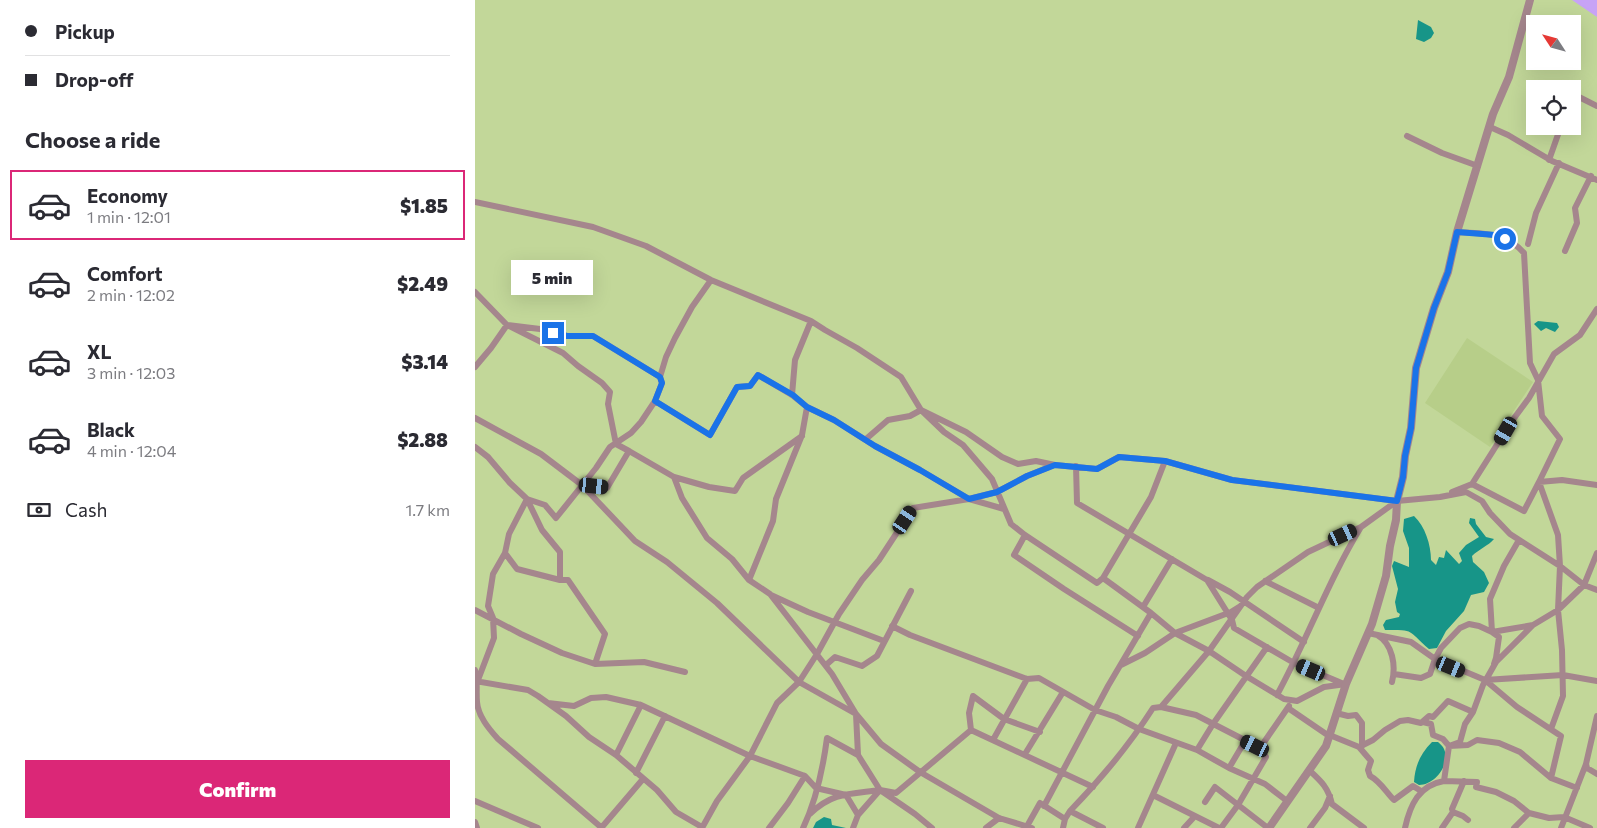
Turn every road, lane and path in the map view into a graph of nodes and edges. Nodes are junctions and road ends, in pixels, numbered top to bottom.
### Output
1 (1530, 0) edge
2 (1581, 98) edge
3 (1597, 106) edge
4 (1490, 127) junction
5 (1558, 135) edge
6 (1407, 136) dead end
7 (1549, 160) junction
8 (1559, 163) junction
9 (1478, 166) junction
10 (1594, 178) edge
11 (475, 202) edge
12 (1457, 232) junction
13 (1528, 244) dead end
14 (1565, 251) dead end
15 (711, 280) junction
16 (475, 292) edge
17 (1597, 309) edge
18 (811, 320) junction
19 (507, 325) junction
20 (475, 367) edge
21 (660, 377) junction
22 (1538, 380) junction
23 (793, 395) junction
24 (655, 401) junction
25 (807, 407) junction
26 (921, 410) junction
27 (475, 418) edge
28 (803, 435) junction
29 (866, 439) junction
30 (617, 444) junction
31 (475, 447) edge
32 (629, 451) junction
33 (1165, 461) junction
34 (1055, 465) junction
35 (1076, 466) junction
36 (674, 477) junction
37 (1539, 482) junction
38 (1472, 484) junction
39 (582, 485) junction
40 (1597, 485) edge
41 (997, 492) junction
42 (1440, 497) junction
43 (527, 498) junction
44 (969, 499) junction
45 (1397, 501) junction
46 (1005, 509) junction
47 (1361, 527) junction
48 (1025, 535) junction
49 (1129, 535) junction
50 (1519, 540) junction
51 (505, 553) junction
52 (1597, 553) edge
53 (1172, 559) junction
54 (1560, 566) junction
55 (1103, 578) junction
56 (560, 580) junction
57 (749, 580) junction
58 (1207, 580) junction
59 (1265, 581) junction
60 (1584, 585) junction
61 (1597, 590) edge
62 (911, 591) dead end
63 (770, 594) junction
64 (1243, 603) junction
65 (1143, 607) junction
66 (1319, 608) junction
67 (475, 610) edge
68 (1558, 610) junction
69 (1151, 613) junction
70 (1227, 613) junction
71 (493, 618) junction
72 (1232, 620) junction
73 (835, 622) junction
74 (1533, 625) junction
75 (892, 626) junction
76 (1492, 632) junction
77 (1175, 633) junction
78 (1368, 633) junction
79 (1377, 634) junction
80 (1138, 636) junction
81 (884, 641) junction
82 (1304, 642) junction
83 (1267, 647) junction
84 (1209, 651) junction
85 (817, 654) junction
86 (1435, 659) junction
87 (1294, 663) junction
88 (595, 664) junction
89 (826, 665) junction
90 (1120, 666) junction
91 (475, 670) edge
92 (685, 672) dead end
93 (1394, 674) junction
94 (1563, 675) junction
95 (1246, 676) junction
96 (1027, 679) junction
97 (1485, 680) junction
98 (476, 681) edge
99 (1597, 681) edge
100 (799, 682) junction
101 (1392, 682) dead end
102 (1345, 684) junction
103 (1063, 692) junction
104 (1277, 695) junction
105 (1292, 700) junction
106 (548, 703) junction
107 (477, 704) junction
108 (641, 705) junction
109 (1161, 707) junction
110 (1288, 708) junction
111 (1095, 710) junction
112 (1473, 712) junction
113 (1336, 713) junction
114 (475, 714) edge
115 (856, 714) junction
116 (665, 716) junction
117 (1597, 716) edge
118 (1005, 718) junction
119 (1423, 722) junction
120 (1213, 724) junction
121 (1139, 729) junction
122 (1551, 729) junction
123 (971, 730) junction
124 (1040, 732) junction
125 (1329, 736) junction
126 (993, 740) junction
127 (1245, 741) junction
128 (1176, 743) junction
129 (1361, 746) junction
130 (1449, 746) junction
131 (1260, 748) junction
132 (1197, 750) junction
133 (1025, 754) junction
134 (616, 755) junction
135 (858, 755) junction
136 (750, 756) junction
137 (1586, 764) junction
138 (1229, 768) junction
139 (1309, 770) junction
140 (920, 772) junction
141 (1063, 772) junction
142 (636, 773) junction
143 (1597, 774) edge
144 (805, 776) junction
145 (1551, 778) junction
146 (643, 779) junction
147 (1254, 779) junction
148 (1444, 781) junction
149 (1464, 781) junction
150 (1093, 787) junction
151 (816, 788) junction
152 (1577, 788) junction
153 (880, 790) junction
154 (1421, 791) junction
155 (846, 795) junction
156 (1330, 795) junction
157 (1153, 796) junction
158 (1287, 801) junction
159 (475, 802) edge
160 (1205, 802) dead end
161 (1238, 805) junction
162 (1044, 806) junction
163 (1070, 811) junction
164 (1453, 812) junction
165 (1529, 814) junction
166 (858, 815) junction
167 (1195, 816) junction
168 (808, 817) junction
169 (1564, 817) junction
170 (999, 818) junction
171 (1065, 819) junction
172 (1468, 820) dead end
173 (475, 822) edge
174 (602, 827) edge
175 (1028, 827) edge
176 (477, 828) edge
177 (538, 828) edge
178 (702, 828) edge
179 (769, 828) edge
180 (803, 828) edge
181 (853, 828) edge
182 (932, 828) edge
183 (986, 828) edge
184 (1063, 828) edge
185 (1103, 828) edge
186 (1138, 828) edge
187 (1184, 828) edge
188 (1220, 828) edge
189 (1269, 828) edge
190 (1311, 828) edge
191 (1364, 828) edge
192 (1405, 828) edge
193 (1442, 828) edge
194 (1514, 828) edge
195 (1561, 828) edge
196 (1589, 828) edge

1 - 4 street
2 - 3 street
4 - 7 street
4 - 9 street
5 - 7 street
6 - 9 street
7 - 8 street
8 - 10 street
8 - 13 street
9 - 12 street
10 - 14 street
11 - 15 street
12 - 22 street
12 - 45 street
15 - 18 street
15 - 21 street
16 - 19 street
17 - 22 street
18 - 23 street
18 - 26 street
19 - 20 street
19 - 21 street
19 - 30 street
21 - 24 street
22 - 37 street
22 - 38 street
23 - 24 street
23 - 25 street
24 - 30 street
25 - 28 street
25 - 29 street
26 - 29 street
26 - 34 street
26 - 41 street
27 - 39 street
28 - 36 street
28 - 57 street
29 - 44 street
30 - 32 street
30 - 39 street
31 - 43 street
32 - 36 street
32 - 39 street
33 - 35 street
33 - 45 street
33 - 49 street
34 - 35 street
34 - 41 street
35 - 49 street
36 - 57 street
37 - 38 street
37 - 40 street
37 - 54 street
38 - 42 street
39 - 43 street
39 - 100 street
41 - 44 street
41 - 46 street
42 - 45 street
42 - 50 street
43 - 51 street
43 - 56 street
44 - 46 street
44 - 73 street
45 - 47 street
45 - 78 street
46 - 48 street
47 - 59 street
47 - 66 street
48 - 55 street
48 - 80 street
49 - 53 street
49 - 55 street
50 - 54 street
50 - 76 street
51 - 56 street
51 - 71 street
52 - 60 street
53 - 58 street
53 - 65 street
54 - 60 street
54 - 68 street
55 - 65 street
56 - 88 street
57 - 63 street
58 - 64 street
58 - 70 street
59 - 64 street
59 - 66 street
60 - 61 street
60 - 68 street
62 - 75 street
63 - 73 street
63 - 85 street
64 - 70 street
64 - 72 street
64 - 82 street
65 - 69 street
66 - 82 street
67 - 71 street
68 - 74 street
68 - 94 street
69 - 77 street
69 - 80 street
70 - 72 street
70 - 77 street
71 - 88 street
71 - 98 street
72 - 83 street
72 - 84 street
73 - 81 street
73 - 85 street
74 - 76 street
74 - 97 street
75 - 81 street
75 - 96 street
76 - 86 street
76 - 97 street
77 - 84 street
77 - 90 street
78 - 79 street
78 - 102 street
79 - 86 street
79 - 93 street
80 - 90 street
81 - 89 street
82 - 87 street
83 - 87 street
83 - 95 street
84 - 95 street
84 - 109 street
85 - 89 street
85 - 100 street
86 - 93 street
86 - 97 street
87 - 102 street
87 - 104 street
88 - 92 street
89 - 115 street
90 - 111 street
91 - 98 street
93 - 101 street
94 - 97 street
94 - 99 street
94 - 122 street
95 - 104 street
95 - 120 street
96 - 103 street
96 - 118 street
97 - 112 street
97 - 122 street
98 - 106 street
98 - 107 street
100 - 115 street
100 - 136 street
102 - 105 street
102 - 113 street
103 - 111 street
103 - 124 street
104 - 105 street
105 - 110 street
106 - 108 street
106 - 134 street
107 - 114 street
107 - 174 street
108 - 116 street
108 - 134 street
109 - 120 street
109 - 121 street
110 - 125 street
110 - 131 street
111 - 121 street
111 - 141 street
112 - 119 street
112 - 130 street
113 - 125 street
113 - 129 street
115 - 135 street
115 - 140 street
116 - 136 street
116 - 142 street
117 - 137 street
118 - 123 street
118 - 124 street
118 - 126 street
119 - 129 street
119 - 130 street
120 - 127 street
120 - 132 street
121 - 128 street
121 - 150 street
122 - 145 street
123 - 126 street
123 - 140 street
124 - 133 street
125 - 129 street
125 - 139 street
126 - 133 street
127 - 131 street
127 - 138 street
128 - 132 street
128 - 157 street
129 - 154 street
130 - 145 street
130 - 148 street
131 - 147 street
132 - 138 street
133 - 141 street
134 - 142 street
135 - 151 street
135 - 153 street
136 - 144 street
136 - 178 street
137 - 143 street
137 - 152 street
138 - 147 street
139 - 156 street
139 - 158 street
140 - 153 street
140 - 170 street
141 - 150 street
141 - 162 street
142 - 146 street
144 - 151 street
144 - 179 street
145 - 152 street
146 - 174 street
146 - 178 street
147 - 158 street
147 - 161 street
148 - 149 street
148 - 154 street
149 - 164 street
149 - 165 street
150 - 163 street
151 - 155 street
151 - 168 street
152 - 169 street
153 - 155 street
153 - 166 street
153 - 182 street
154 - 192 street
155 - 166 street
155 - 168 street
156 - 190 street
156 - 191 street
157 - 167 street
157 - 186 street
158 - 189 street
159 - 177 street
160 - 161 street
161 - 188 street
161 - 189 street
162 - 171 street
162 - 175 street
163 - 171 street
163 - 185 street
164 - 172 street
164 - 193 street
165 - 169 street
165 - 194 street
166 - 181 street
167 - 187 street
167 - 188 street
168 - 180 street
169 - 195 street
169 - 196 street
170 - 175 street
170 - 183 street
171 - 184 street
173 - 176 street

